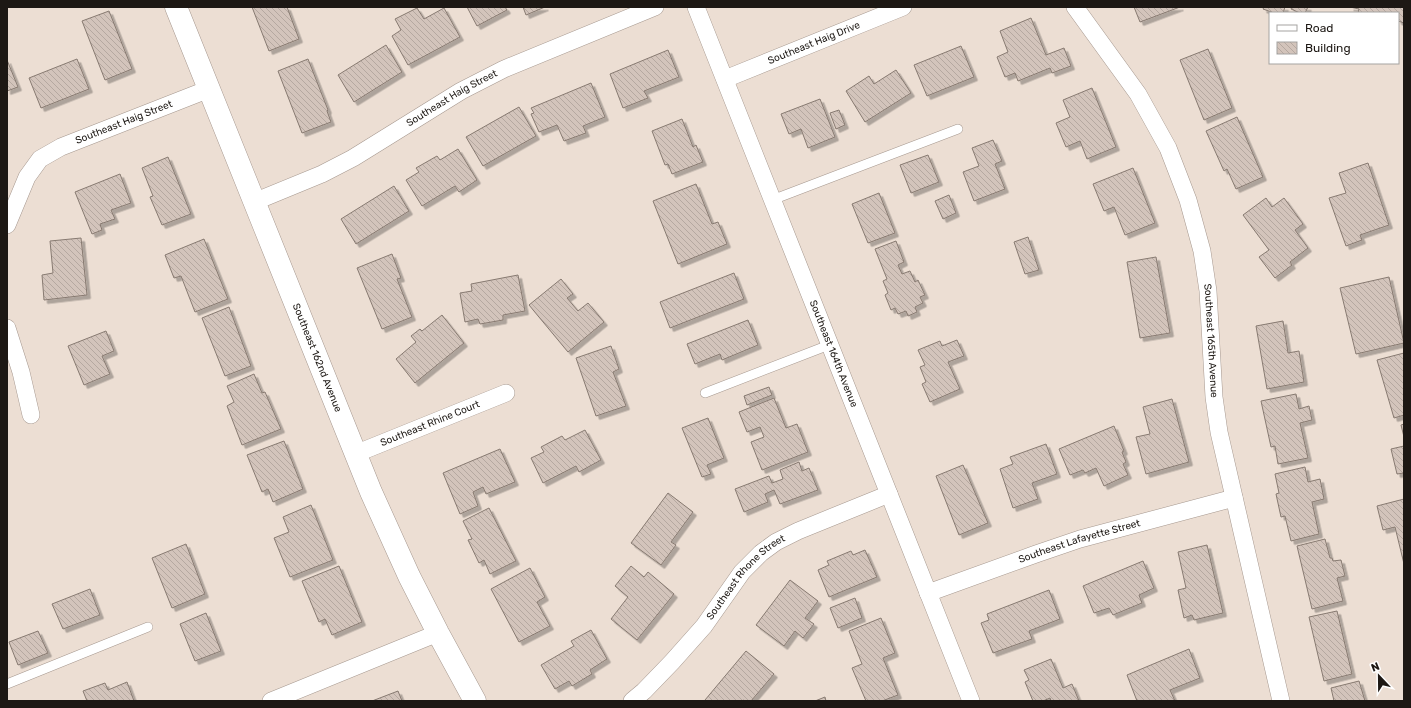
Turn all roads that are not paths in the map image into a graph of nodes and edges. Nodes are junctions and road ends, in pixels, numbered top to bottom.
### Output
1 (176, 7) edge
2 (655, 7) edge
3 (696, 7) edge
4 (903, 7) edge
5 (1075, 7) edge
6 (725, 79) junction
7 (209, 89) junction
8 (958, 129) dead end
9 (772, 200) junction
10 (254, 202) junction
11 (7, 225) edge
12 (7, 328) edge
13 (829, 345) junction
14 (506, 393) dead end
15 (705, 393) dead end
16 (31, 415) dead end
17 (355, 454) junction
18 (889, 494) junction
19 (1234, 498) junction
20 (928, 593) junction
21 (148, 627) dead end
22 (438, 633) junction
23 (7, 684) edge
24 (270, 701) edge
25 (476, 701) edge
26 (632, 701) edge
27 (971, 701) edge
28 (1281, 701) edge

1 - 7 main road, Southeast 162nd Avenue
2 - 10 street, Southeast Haig Street
3 - 6 street, Southeast 164th Avenue
4 - 6 street, Southeast Haig Drive
5 - 19 street, Southeast 165th Avenue
6 - 9 street, Southeast 164th Avenue
7 - 10 main road, Southeast 162nd Avenue
7 - 11 street, Southeast Haig Street
8 - 9 lane
9 - 13 street, Southeast 164th Avenue
10 - 17 main road, Southeast 162nd Avenue
12 - 16 street
13 - 15 lane
13 - 18 street, Southeast 164th Avenue
14 - 17 street, Southeast Rhine Court
17 - 22 main road, Southeast 162nd Avenue
18 - 20 street, Southeast 164th Avenue
18 - 26 street, Southeast Rhone Street
19 - 20 street, Southeast Lafayette Street
19 - 28 street, Southeast 165th Avenue
20 - 27 street, Southeast 164th Avenue
21 - 23 lane
22 - 24 street
22 - 25 main road, Southeast 162nd Avenue

